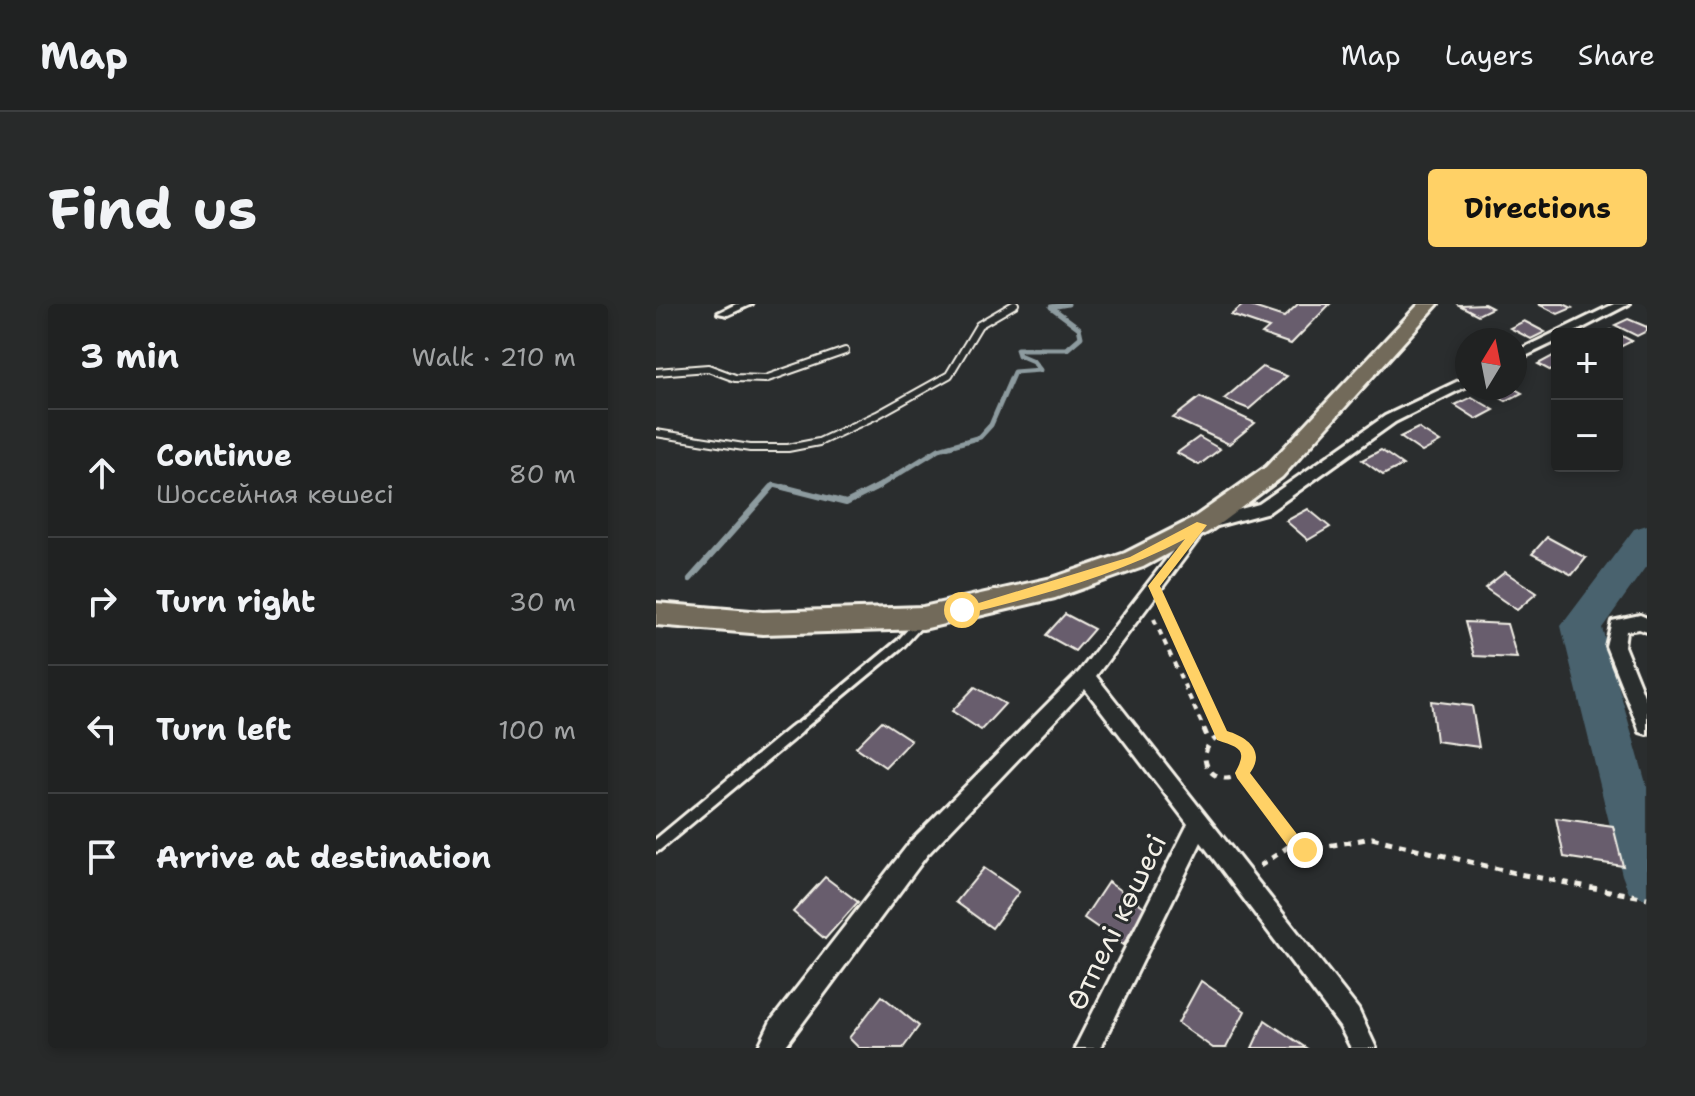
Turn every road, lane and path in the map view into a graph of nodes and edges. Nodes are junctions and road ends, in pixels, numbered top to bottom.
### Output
1 (746, 304) edge
2 (1015, 304) edge
3 (1429, 304) edge
4 (1623, 304) edge
5 (724, 313) dead end
6 (1574, 328) edge
7 (1551, 339) edge
8 (845, 351) dead end
9 (1527, 351) edge
10 (656, 372) edge
11 (1455, 387) edge
12 (656, 433) edge
13 (1201, 525) junction
14 (1150, 592) junction
15 (656, 614) edge
16 (923, 618) junction
17 (1647, 625) edge
18 (1086, 676) junction
19 (1647, 726) edge
20 (1222, 736) junction
21 (1209, 741) junction
22 (1242, 773) junction
23 (1199, 823) junction
24 (1294, 843) junction
25 (656, 846) edge
26 (1241, 878) junction
27 (1647, 898) edge
28 (770, 1048) edge
29 (1087, 1048) edge
30 (1364, 1048) edge

1 - 5 street
2 - 12 lane
3 - 13 main road
4 - 6 street
7 - 9 street
8 - 10 lane
11 - 13 street
13 - 14 street
13 - 16 main road
14 - 18 street
14 - 20 path
14 - 21 path
15 - 16 main road
16 - 25 lane
17 - 19 street
18 - 23 street
18 - 28 street
20 - 21 path
20 - 22 path
21 - 22 path
22 - 24 path
23 - 26 street
23 - 29 street, Өтпелі көшесі
24 - 26 path
24 - 27 path
26 - 30 street

